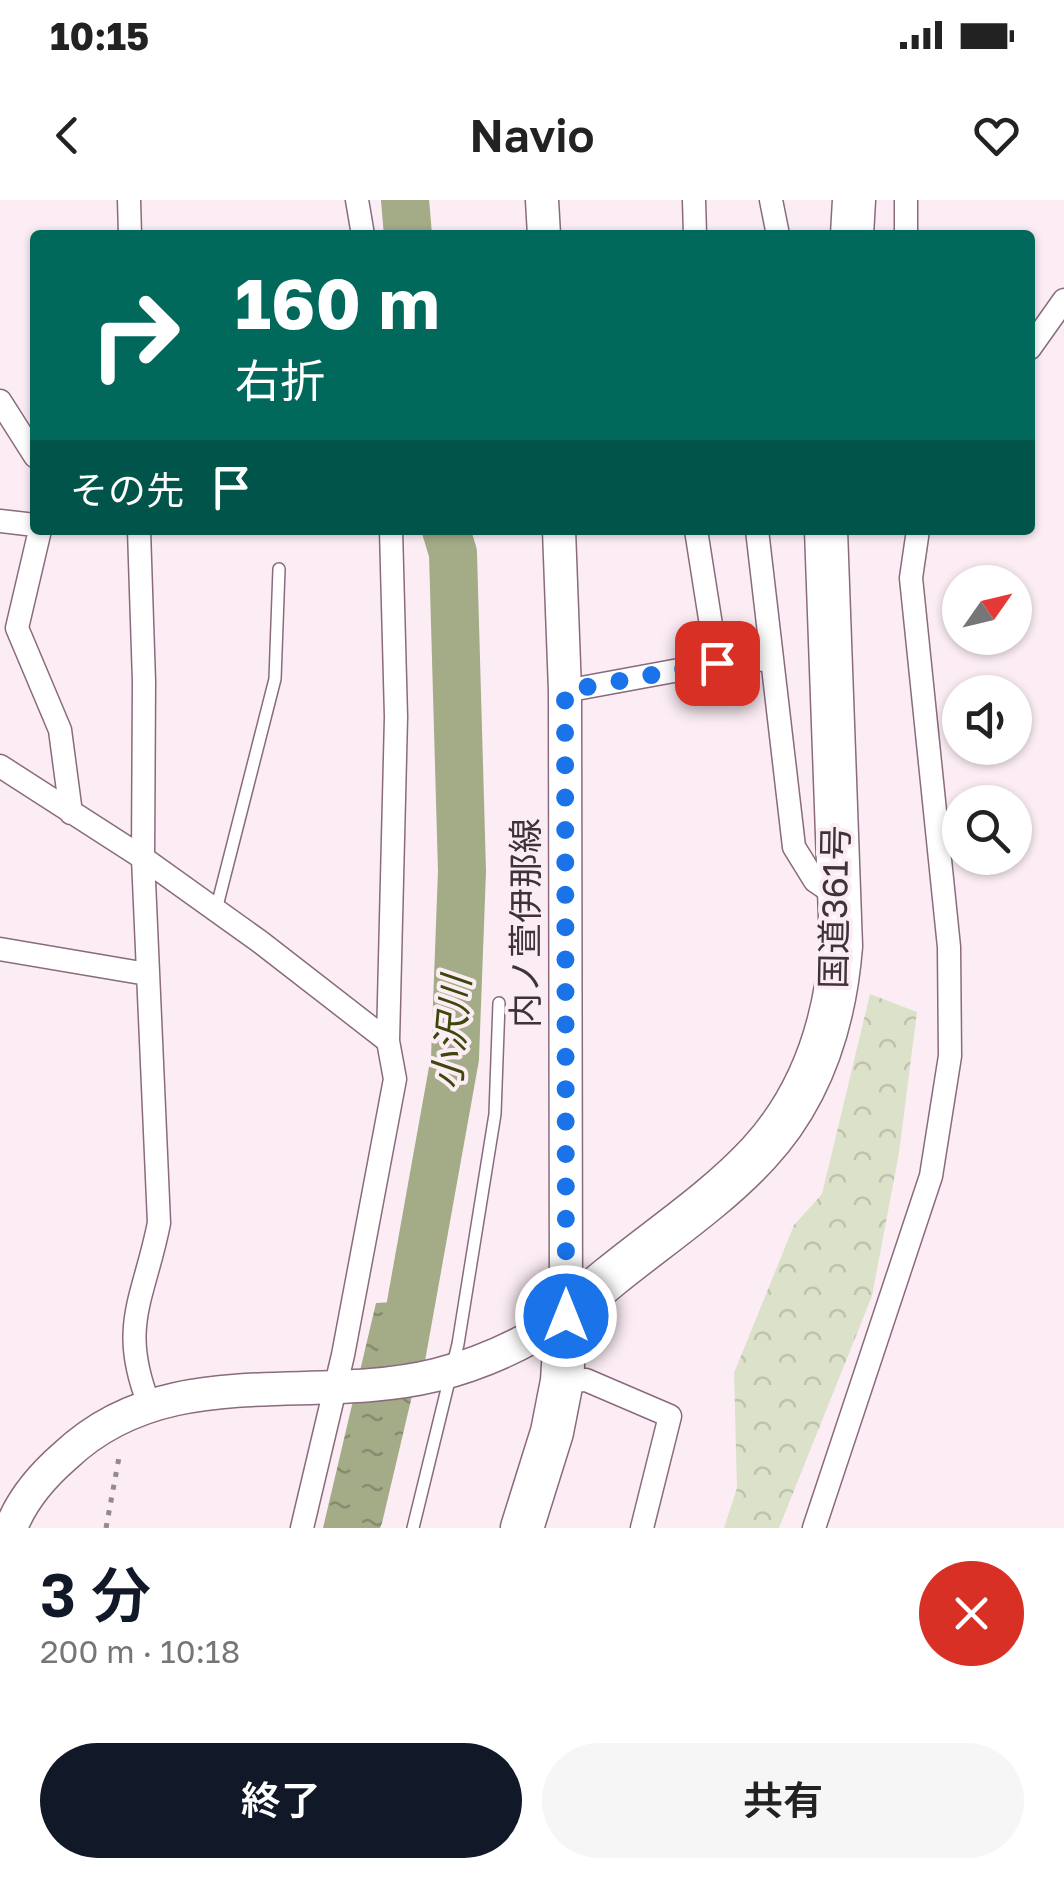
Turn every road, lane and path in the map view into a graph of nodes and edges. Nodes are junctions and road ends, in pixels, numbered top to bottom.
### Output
1 (129, 200) edge
2 (357, 200) edge
3 (542, 200) edge
4 (694, 200) edge
5 (770, 200) edge
6 (854, 200) edge
7 (906, 200) edge
8 (130, 230) edge
9 (361, 230) edge
10 (544, 230) edge
11 (695, 230) edge
12 (777, 230) edge
13 (852, 230) edge
14 (906, 230) edge
15 (1064, 300) edge
16 (1035, 341) edge
17 (0, 401) edge
18 (30, 448) edge
19 (0, 521) edge
20 (30, 527) edge
21 (37, 535) edge
22 (139, 535) edge
23 (390, 535) edge
24 (558, 535) edge
25 (697, 535) edge
26 (759, 535) edge
27 (826, 535) edge
28 (917, 535) edge
29 (279, 568) dead end
30 (771, 658) junction
31 (717, 663) junction
32 (565, 691) junction
33 (0, 766) edge
34 (70, 813) junction
35 (143, 858) junction
36 (840, 898) junction
37 (216, 910) junction
38 (0, 949) edge
39 (148, 974) junction
40 (499, 1003) dead end
41 (388, 1041) junction
42 (566, 1316) junction
43 (443, 1373) junction
44 (562, 1380) junction
45 (344, 1387) junction
46 (149, 1404) junction
47 (122, 1444) dead end
48 (10, 1528) edge
49 (106, 1528) edge
50 (302, 1528) edge
51 (414, 1528) edge
52 (522, 1528) edge
53 (642, 1528) edge
54 (814, 1528) edge

1 - 8 street
2 - 9 street
3 - 10 main road
4 - 11 street
5 - 12 street
6 - 13 highway
7 - 14 street
15 - 16 street
17 - 18 street
19 - 20 street
21 - 34 street
22 - 35 street
23 - 41 street
24 - 32 main road, 内ノ萱伊那線
25 - 31 street
26 - 30 street
27 - 36 highway, 国道361号
28 - 54 street
29 - 37 lane
30 - 31 street
30 - 36 street
31 - 32 street
32 - 42 main road, 内ノ萱伊那線
33 - 34 street
34 - 35 street
35 - 37 street
35 - 39 street
36 - 42 highway, 国道361号
37 - 41 street
38 - 39 street
39 - 46 street
40 - 43 lane
41 - 45 street
42 - 43 main road
42 - 44 highway
43 - 45 main road
43 - 51 lane
44 - 52 highway
44 - 53 street
45 - 46 main road
45 - 50 street
46 - 48 main road
47 - 49 path

